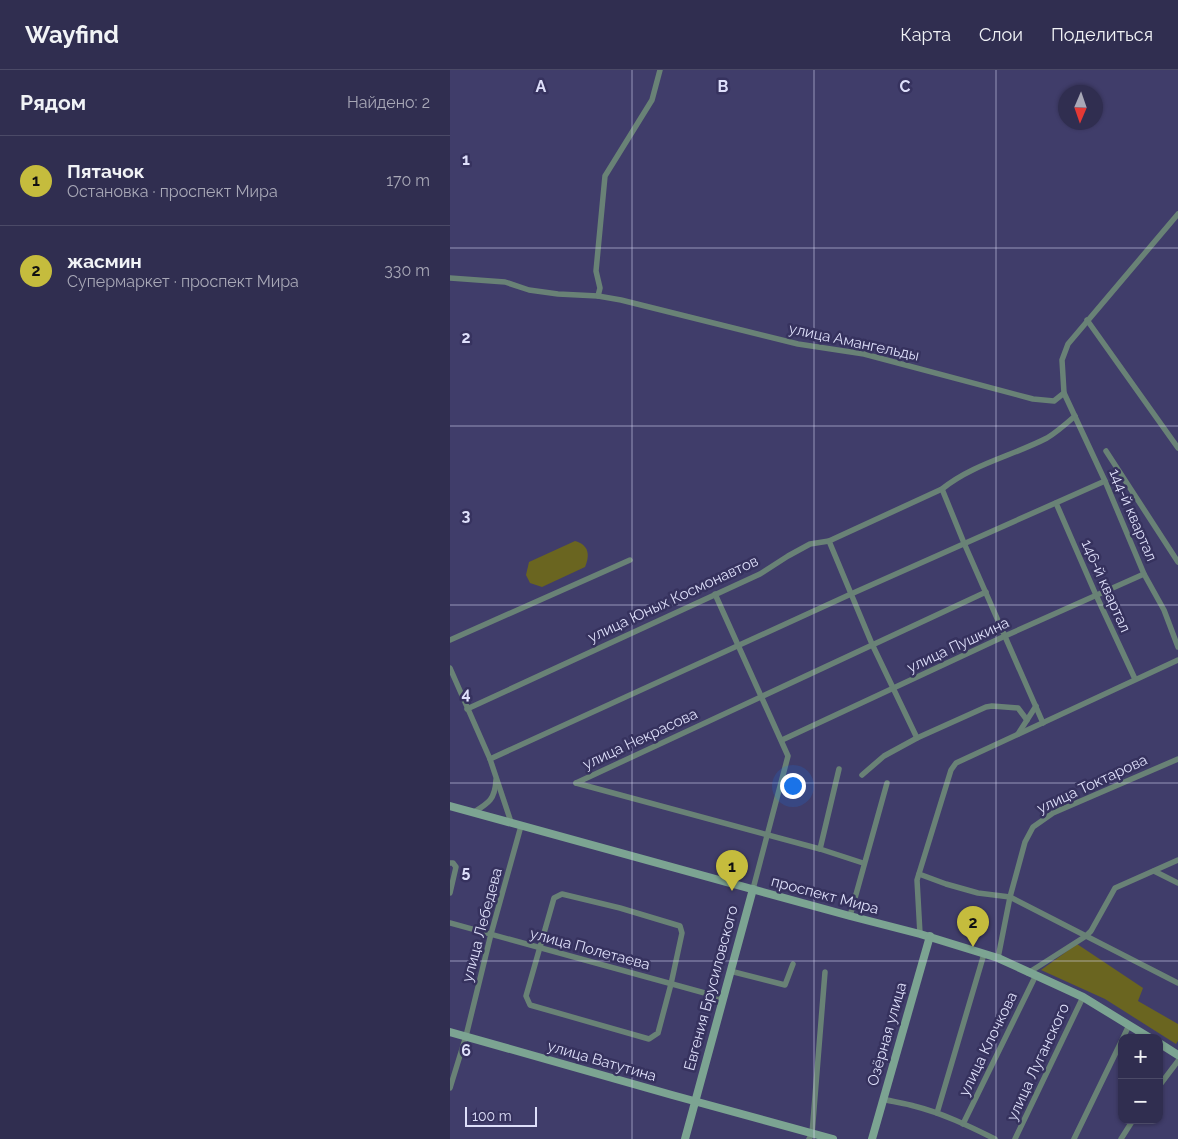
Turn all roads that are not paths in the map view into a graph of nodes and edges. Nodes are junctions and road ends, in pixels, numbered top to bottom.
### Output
1 (660, 70) edge
2 (1177, 218) edge
3 (450, 278) edge
4 (598, 296) junction
5 (1087, 320) junction
6 (1064, 393) junction
7 (1074, 416) junction
8 (1178, 448) edge
9 (1106, 451) dead end
10 (1104, 481) junction
11 (942, 489) junction
12 (1056, 503) junction
13 (829, 541) junction
14 (964, 543) junction
15 (630, 560) dead end
16 (1178, 562) edge
17 (1144, 574) junction
18 (986, 592) junction
19 (715, 594) junction
20 (851, 594) junction
21 (1096, 595) junction
22 (1005, 636) junction
23 (450, 640) edge
24 (872, 644) junction
25 (739, 646) junction
26 (1178, 648) edge
27 (1178, 660) edge
28 (450, 668) edge
29 (1135, 679) junction
30 (894, 688) junction
31 (761, 695) junction
32 (1036, 706) junction
33 (467, 709) junction
34 (1027, 720) junction
35 (1043, 723) junction
36 (1018, 734) junction
37 (917, 738) junction
38 (782, 740) junction
39 (490, 759) junction
40 (1178, 759) edge
41 (839, 769) dead end
42 (862, 775) dead end
43 (496, 778) junction
44 (887, 783) dead end
45 (450, 806) edge
46 (474, 812) junction
47 (511, 822) junction
48 (521, 826) junction
49 (767, 836) junction
50 (820, 848) junction
51 (1178, 860) edge
52 (450, 863) edge
53 (863, 863) junction
54 (1154, 871) junction
55 (919, 874) junction
56 (1178, 883) edge
57 (752, 889) junction
58 (450, 894) edge
59 (1010, 897) junction
60 (850, 916) junction
61 (450, 923) edge
62 (491, 934) junction
63 (920, 934) junction
64 (930, 936) junction
65 (1086, 936) junction
66 (540, 948) junction
67 (984, 954) junction
68 (998, 958) junction
69 (793, 964) dead end
70 (730, 971) junction
71 (825, 972) dead end
72 (1032, 974) junction
73 (1178, 983) edge
74 (671, 984) junction
75 (1083, 997) junction
76 (723, 998) junction
77 (1129, 1025) junction
78 (450, 1032) edge
79 (1124, 1034) edge
80 (1144, 1034) edge
81 (466, 1036) junction
82 (1163, 1046) edge
83 (1118, 1047) edge
84 (1178, 1054) edge
85 (1178, 1061) edge
86 (1163, 1081) edge
87 (450, 1088) edge
88 (883, 1099) junction
89 (695, 1102) junction
90 (937, 1113) junction
91 (964, 1124) junction
92 (1130, 1124) edge
93 (811, 1136) edge
94 (685, 1139) edge
95 (834, 1139) edge
96 (872, 1139) edge
97 (995, 1139) edge
98 (1015, 1139) edge
99 (1074, 1139) edge
100 (1121, 1139) edge

1 - 4 street
2 - 5 street
3 - 4 street, улица Амангельды
4 - 6 street, улица Амангельды
5 - 6 street
5 - 8 street
6 - 7 street, 144-й квартал
7 - 10 street, 144-й квартал
7 - 11 street, улица Юных Космонавтов
9 - 16 street
10 - 12 street
10 - 17 street, 144-й квартал
11 - 13 street, улица Юных Космонавтов
11 - 14 street
12 - 14 street
12 - 21 street, 146-й квартал
13 - 19 street, улица Юных Космонавтов
13 - 20 street
14 - 18 street
14 - 20 street
15 - 23 street
17 - 21 street, улица Пушкина
17 - 26 street, 144-й квартал
18 - 22 street
18 - 24 street, улица Некрасова
19 - 25 street, Евгения Брусиловского
19 - 33 street, улица Юных Космонавтов
20 - 24 street
20 - 25 street
21 - 22 street, улица Пушкина
21 - 29 street, 146-й квартал
22 - 30 street, улица Пушкина
22 - 32 street
24 - 30 street
24 - 31 street, улица Некрасова
25 - 31 street, Евгения Брусиловского
25 - 39 street
27 - 29 street
28 - 33 street
29 - 35 street
30 - 37 street
30 - 38 street, улица Пушкина
31 - 38 street, Евгения Брусиловского
31 - 49 street, улица Некрасова
32 - 34 street
32 - 35 street
33 - 39 street
34 - 36 street
34 - 37 street
35 - 36 street
36 - 55 street
37 - 42 street
38 - 49 street, Евгения Брусиловского
39 - 43 street
40 - 59 street, улица Токтарова
41 - 50 street
43 - 46 street
43 - 47 street
44 - 53 street
45 - 46 street, проспект Мира
46 - 47 street, проспект Мира
47 - 48 street, проспект Мира
48 - 57 street, проспект Мира
48 - 62 street, улица Лебедева
49 - 50 street, улица Некрасова
49 - 57 street, Евгения Брусиловского
50 - 53 street, улица Некрасова
51 - 54 street
52 - 58 street
53 - 60 street
54 - 56 street
54 - 65 street
55 - 59 street
55 - 63 street
57 - 60 street, проспект Мира
57 - 70 street, Евгения Брусиловского
59 - 65 street
59 - 68 street, улица Токтарова
60 - 63 street, проспект Мира
61 - 62 street, улица Полетаева
62 - 66 street, улица Полетаева
62 - 81 street, улица Лебедева
63 - 64 street, проспект Мира
64 - 67 street, проспект Мира
64 - 88 street, Озёрная улица
65 - 72 street
65 - 73 street
66 - 74 street, улица Полетаева
66 - 74 street
66 - 74 street
67 - 68 street, проспект Мира
67 - 90 street
68 - 72 street, проспект Мира
69 - 70 street
70 - 76 street, Евгения Брусиловского
71 - 93 street
72 - 75 street, проспект Мира
72 - 91 street, улица Клочкова
74 - 76 street, улица Полетаева
75 - 77 street, проспект Мира
75 - 98 street, улица Луганского
76 - 89 street, Евгения Брусиловского
77 - 79 street
77 - 80 street, проспект Мира
78 - 81 street, улица Ватутина
81 - 87 street, улица Лебедева
81 - 89 street, улица Ватутина
82 - 84 street
83 - 99 street
85 - 86 street
88 - 90 street
88 - 96 street, Озёрная улица
89 - 93 street, улица Ватутина
89 - 94 street, Евгения Брусиловского
90 - 91 street
91 - 97 street
92 - 100 street
93 - 95 street, улица Ватутина

